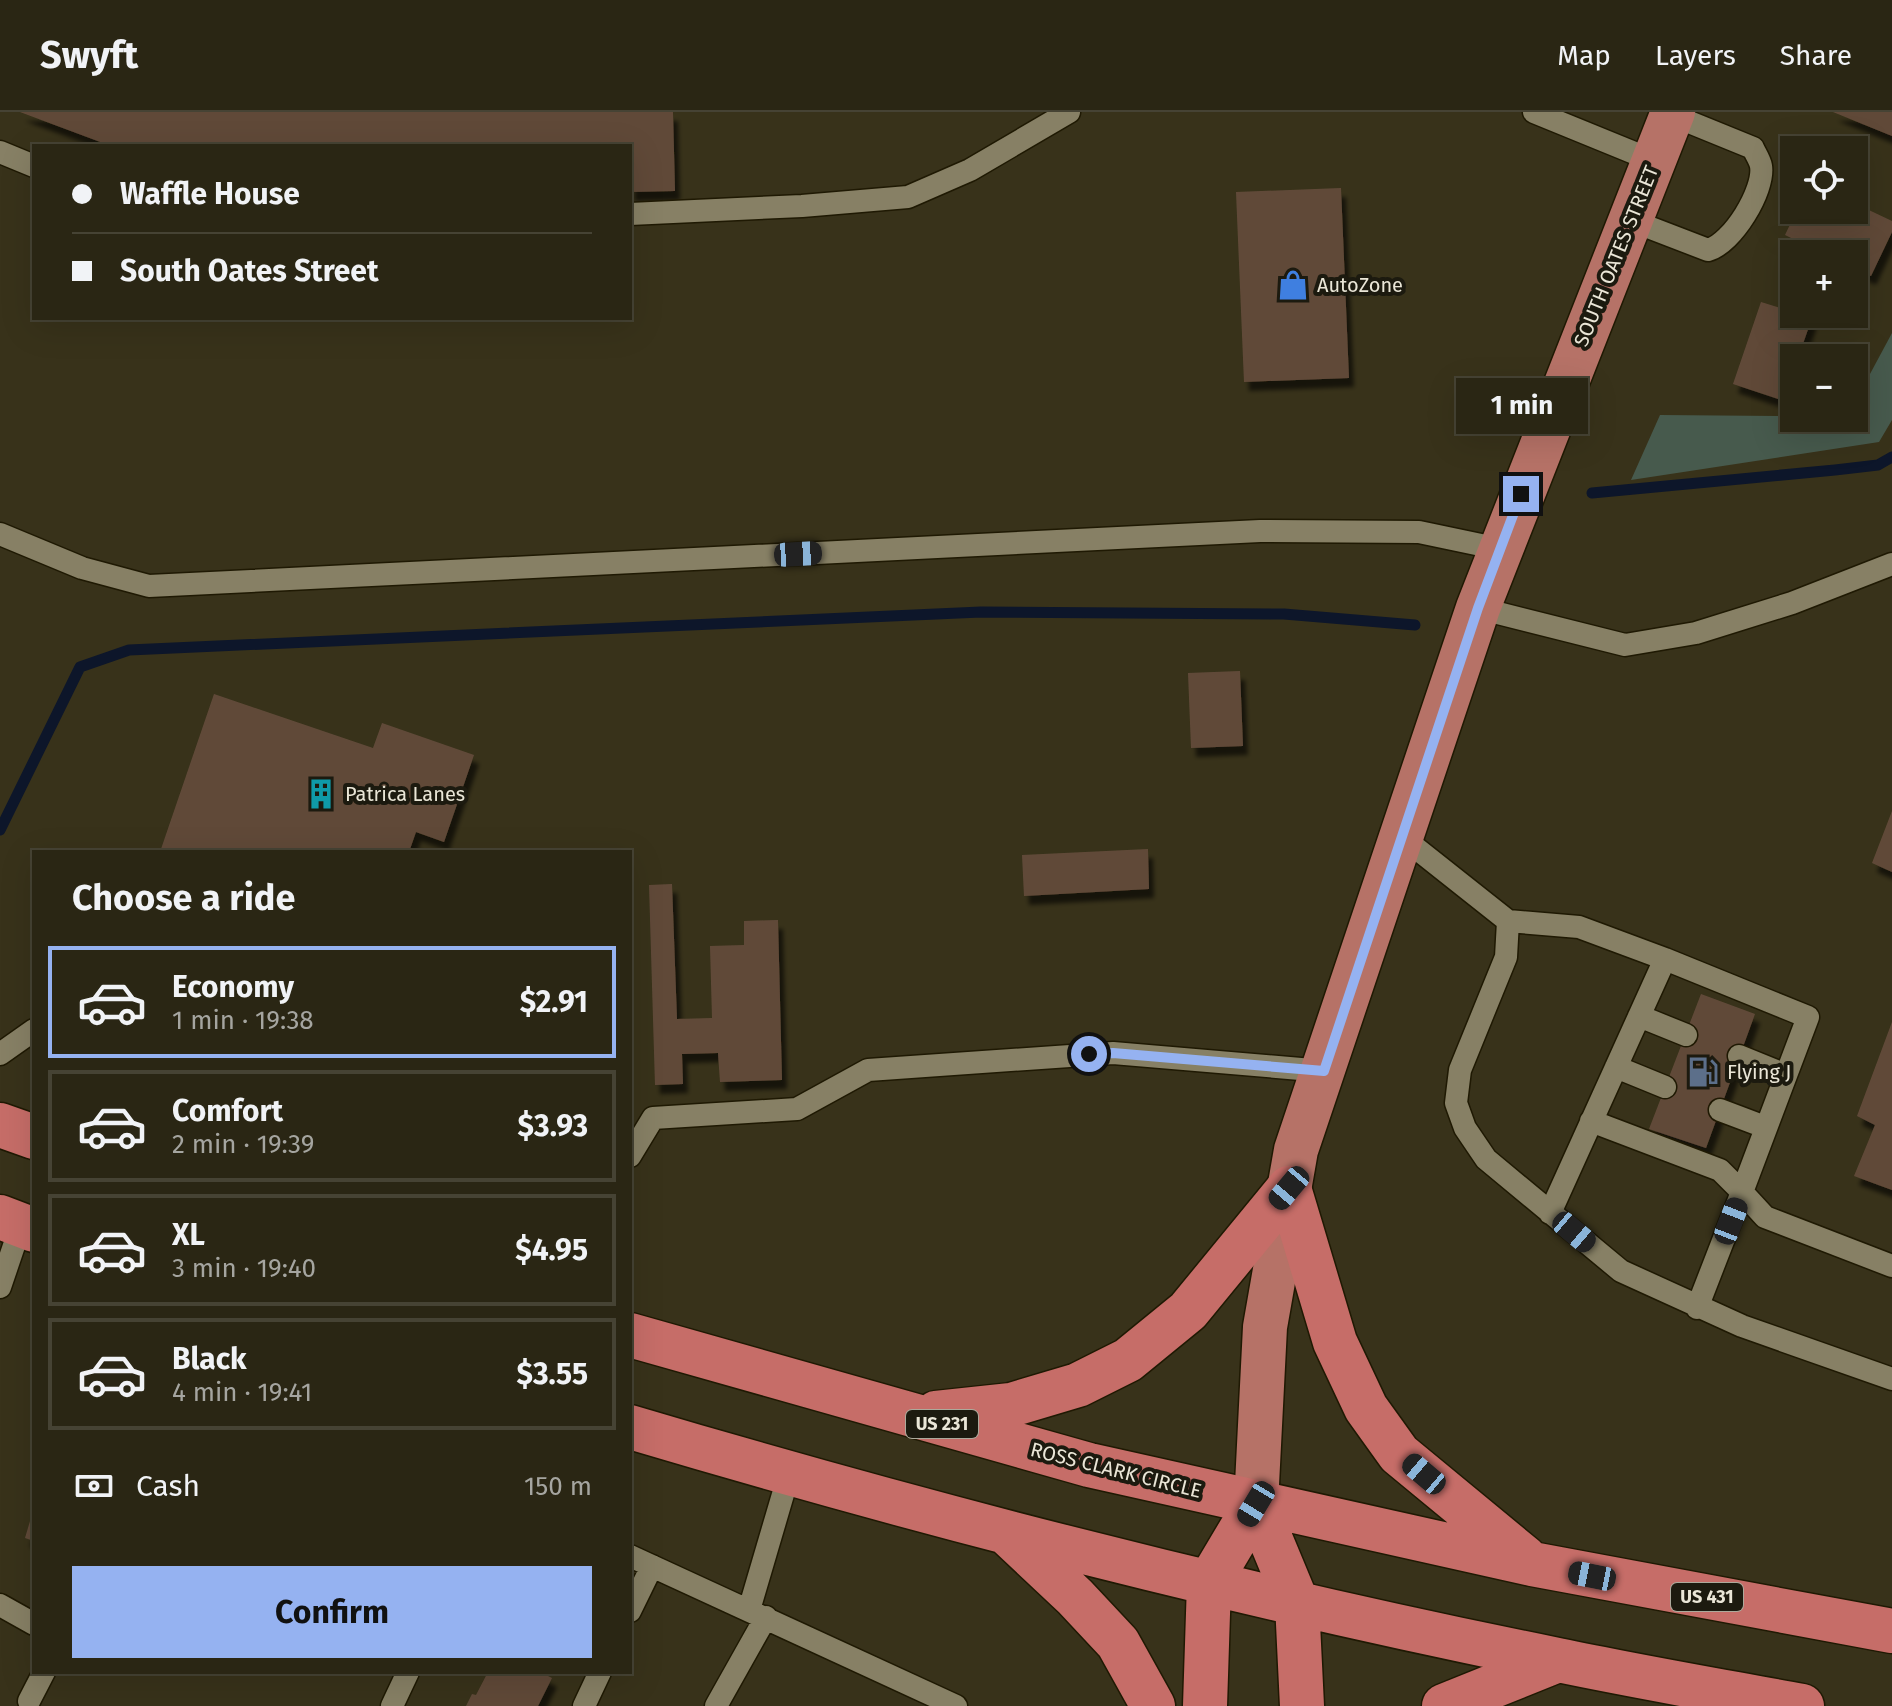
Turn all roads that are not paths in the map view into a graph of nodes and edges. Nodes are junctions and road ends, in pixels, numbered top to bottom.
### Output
1 (1069, 112) edge
2 (1534, 112) edge
3 (1672, 114) edge
4 (0, 152) edge
5 (1654, 161) junction
6 (32, 165) edge
7 (632, 214) edge
8 (1630, 220) junction
9 (0, 534) edge
10 (1500, 549) junction
11 (1892, 564) edge
12 (1478, 608) junction
13 (1402, 837) junction
14 (1508, 921) junction
15 (1665, 959) junction
16 (1639, 1016) junction
17 (32, 1031) edge
18 (1686, 1035) dead end
19 (0, 1054) edge
20 (1739, 1056) dead end
21 (1616, 1067) junction
22 (1324, 1071) junction
23 (1786, 1075) junction
24 (1665, 1087) dead end
25 (1720, 1110) dead end
26 (1591, 1121) junction
27 (0, 1125) edge
28 (1765, 1127) junction
29 (32, 1136) edge
30 (632, 1153) edge
31 (1289, 1188) junction
32 (1742, 1192) junction
33 (1550, 1213) junction
34 (18, 1224) edge
35 (1892, 1266) edge
36 (0, 1287) edge
37 (1697, 1308) junction
38 (632, 1336) edge
39 (1892, 1379) edge
40 (914, 1416) junction
41 (632, 1428) edge
42 (789, 1474) junction
43 (1256, 1504) junction
44 (1007, 1532) junction
45 (632, 1557) edge
46 (1532, 1564) junction
47 (652, 1566) junction
48 (1209, 1583) junction
49 (1297, 1603) junction
50 (0, 1605) edge
51 (632, 1607) edge
52 (757, 1614) junction
53 (32, 1623) edge
54 (1892, 1631) edge
55 (1558, 1660) junction
56 (43, 1674) edge
57 (407, 1674) edge
58 (599, 1674) edge
59 (29, 1701) dead end
60 (392, 1706) edge
61 (584, 1706) edge
62 (716, 1706) edge
63 (956, 1706) edge
64 (1153, 1706) edge
65 (1205, 1706) edge
66 (1302, 1706) edge
67 (1444, 1706) edge
68 (1802, 1706) edge

1 - 7 lane
2 - 5 lane
3 - 5 main road, SOUTH OATES STREET
3 - 8 lane
4 - 6 lane
5 - 8 main road, SOUTH OATES STREET
8 - 10 main road, SOUTH OATES STREET
9 - 10 lane
10 - 12 main road, SOUTH OATES STREET
11 - 12 lane
12 - 13 main road, SOUTH OATES STREET
13 - 14 lane
13 - 22 main road, SOUTH OATES STREET
14 - 15 lane
14 - 33 lane
15 - 16 lane
15 - 23 lane
16 - 18 lane
16 - 21 lane
17 - 19 lane
20 - 23 lane
21 - 24 lane
21 - 26 lane
22 - 30 lane
22 - 31 main road, SOUTH OATES STREET
23 - 28 lane
25 - 28 lane
26 - 32 lane
26 - 33 lane
27 - 29 highway
28 - 32 lane
31 - 40 highway
31 - 43 main road, SOUTH OATES STREET
31 - 46 highway
32 - 35 lane
32 - 37 lane
33 - 37 lane
34 - 36 lane
37 - 39 lane
38 - 40 highway, ROSS CLARK CIRCLE / US 231
40 - 43 highway, ROSS CLARK CIRCLE / US 231
41 - 42 highway
42 - 44 highway
42 - 52 lane
43 - 46 highway, ROSS CLARK CIRCLE / US 431
43 - 48 highway, SOUTH OATES STREET
43 - 49 highway, SOUTH OATES STREET
44 - 48 highway
44 - 64 highway
45 - 47 lane
46 - 54 highway, ROSS CLARK CIRCLE / US 431
47 - 51 lane
47 - 52 lane
48 - 49 highway
48 - 65 highway, SOUTH OATES STREET
49 - 55 highway
49 - 66 highway, SOUTH OATES STREET
50 - 53 lane
52 - 62 lane
52 - 63 lane
55 - 67 highway
55 - 68 highway
56 - 59 lane
57 - 60 lane
58 - 61 lane

